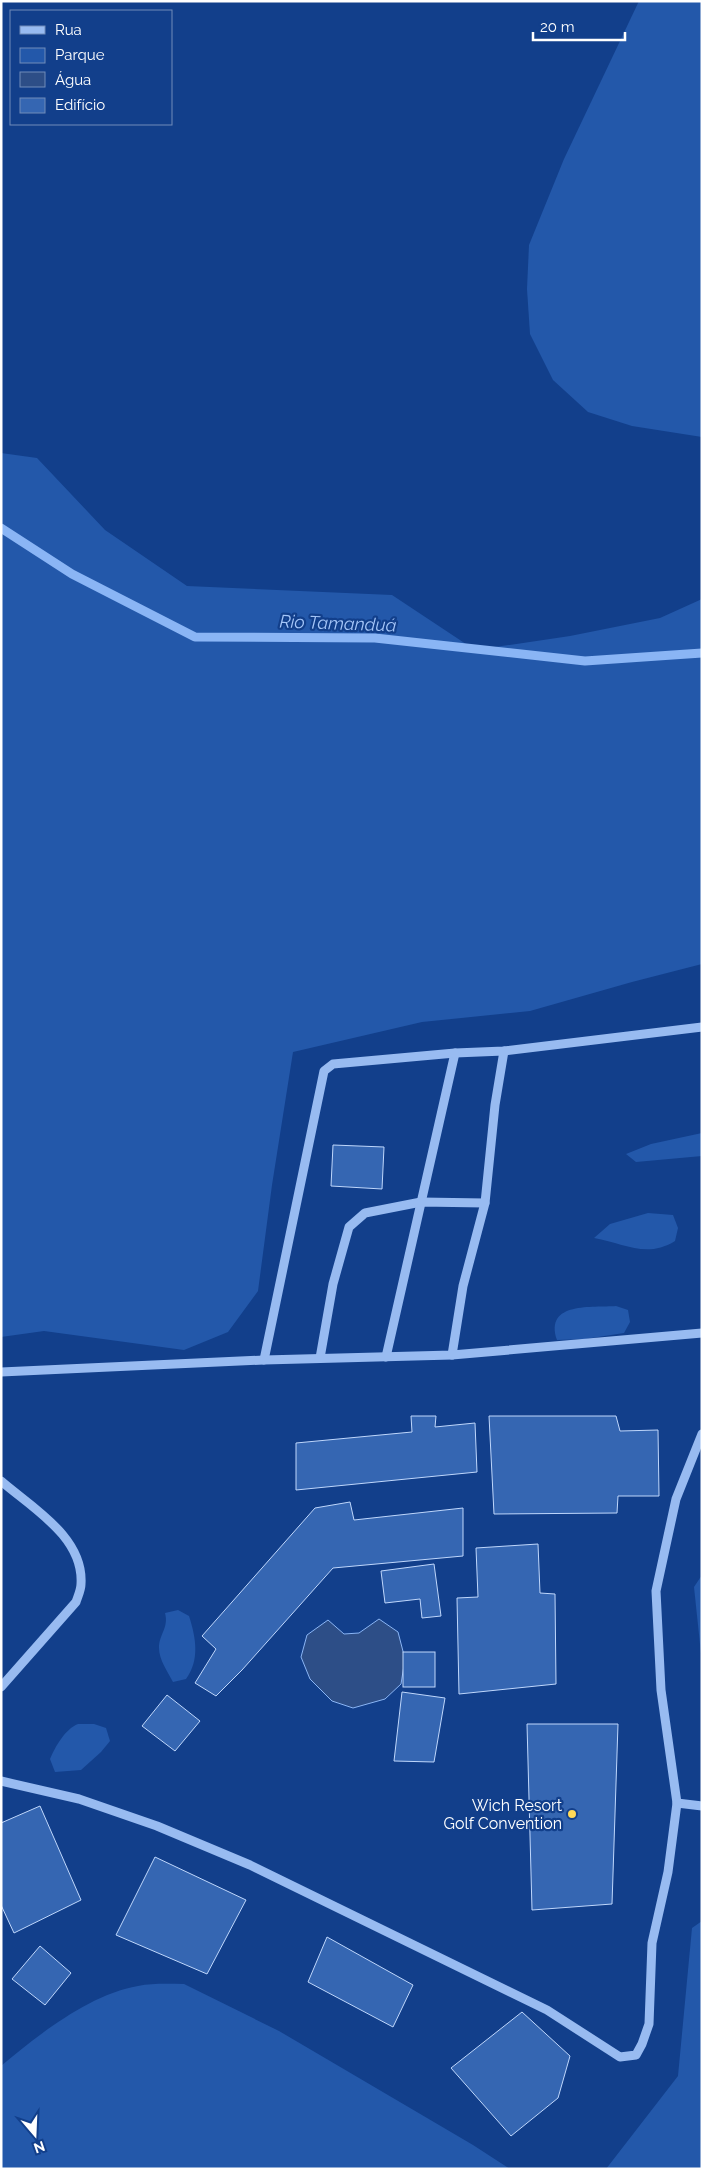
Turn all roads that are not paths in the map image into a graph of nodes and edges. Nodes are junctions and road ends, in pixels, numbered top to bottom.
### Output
1 (702, 1027) edge
2 (504, 1051) junction
3 (455, 1053) junction
4 (422, 1202) junction
5 (485, 1203) junction
6 (702, 1333) edge
7 (452, 1355) junction
8 (386, 1357) junction
9 (320, 1358) junction
10 (264, 1360) junction
11 (1, 1372) edge
12 (702, 1434) edge
13 (1, 1481) edge
14 (1, 1686) edge
15 (1, 1781) edge
16 (678, 1803) junction
17 (702, 1806) edge

1 - 2 street
2 - 3 street
2 - 5 street
3 - 4 street
3 - 10 street
4 - 5 street
4 - 8 street
4 - 9 street
5 - 7 street
6 - 7 street
7 - 8 street
8 - 9 street
9 - 10 street
10 - 11 street
12 - 16 street
13 - 14 street
15 - 16 street
16 - 17 street

